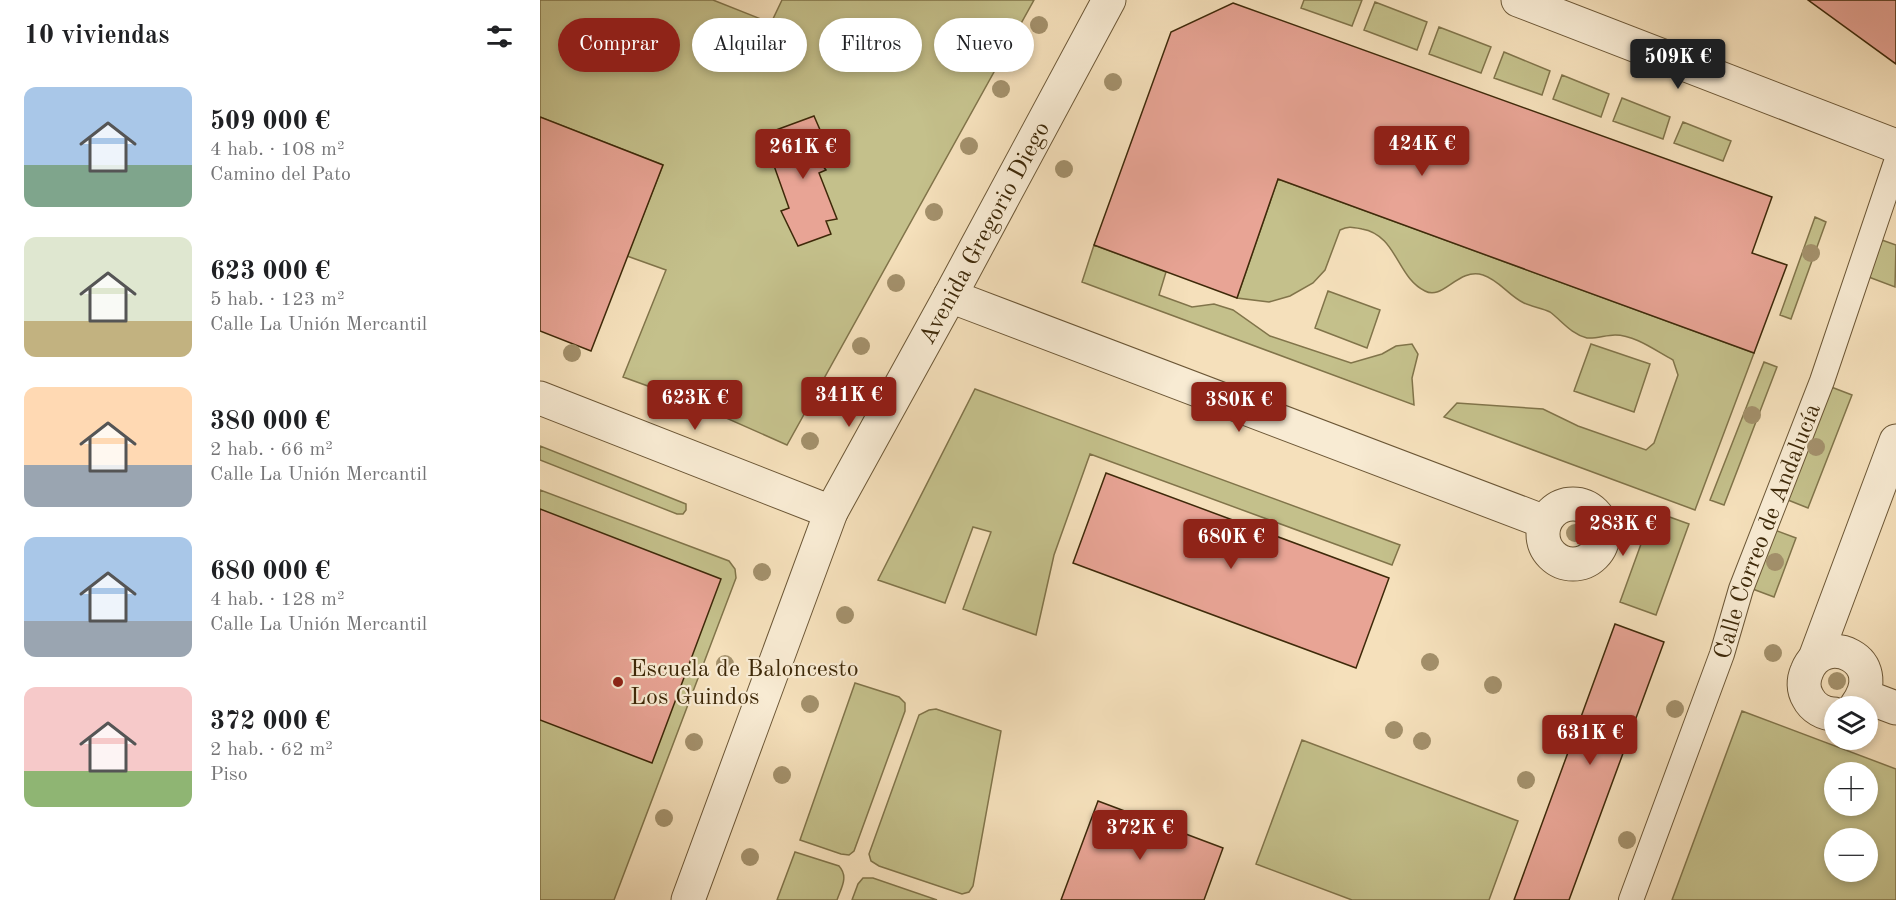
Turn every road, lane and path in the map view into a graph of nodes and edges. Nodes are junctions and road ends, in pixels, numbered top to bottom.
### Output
1 (1108, 0) edge
2 (1518, 0) edge
3 (1896, 146) edge
4 (1896, 162) edge
5 (950, 296) junction
6 (540, 398) edge
7 (1896, 441) edge
8 (831, 512) junction
9 (1545, 522) dead end
10 (1815, 658) junction
11 (1862, 696) edge
12 (1878, 704) edge
13 (1896, 708) edge
14 (1824, 712) edge
15 (688, 900) edge
16 (1631, 900) edge

1 - 5 street, Avenida Gregorio Diego
2 - 3 street
4 - 16 street, Calle Correo de Andalucía
5 - 8 street, Avenida Gregorio Diego
5 - 9 street
6 - 8 street
7 - 10 street
8 - 15 street, Avenida Gregorio Diego
10 - 11 street
10 - 14 street
12 - 13 street

